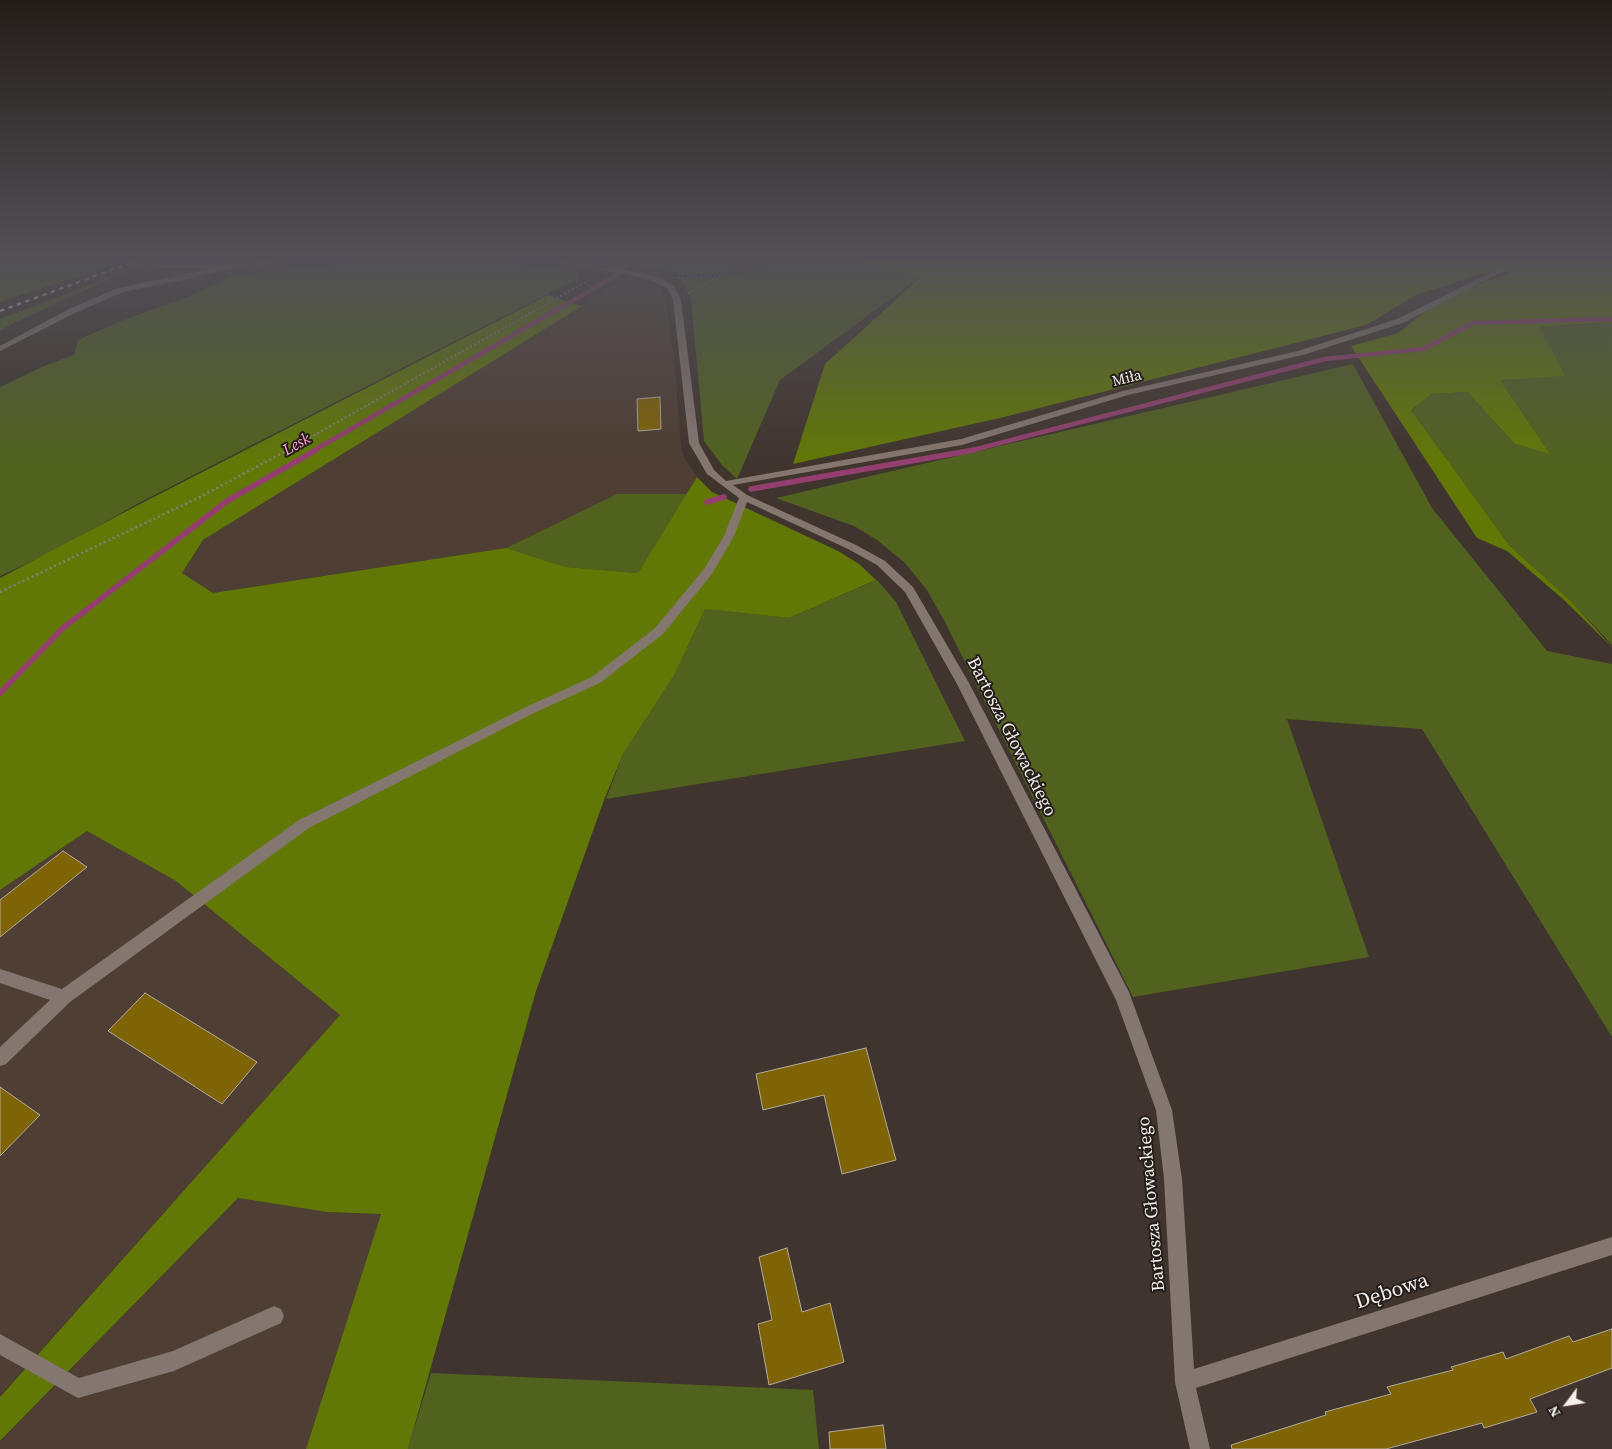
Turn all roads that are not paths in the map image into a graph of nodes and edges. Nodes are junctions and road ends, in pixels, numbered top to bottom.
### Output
1 (42, 327) edge
2 (680, 327) edge
3 (1382, 327) edge
4 (0, 349) edge
5 (724, 484) junction
6 (744, 497) junction
7 (0, 976) edge
8 (64, 997) junction
9 (0, 1058) edge
10 (1612, 1246) edge
11 (274, 1316) dead end
12 (0, 1344) edge
13 (1186, 1382) junction
14 (1200, 1449) edge

1 - 4 street
2 - 5 street, Bartosza Głowackiego
3 - 5 street, Miła
5 - 6 street, Bartosza Głowackiego
6 - 8 street
6 - 13 street, Bartosza Głowackiego
7 - 8 street
8 - 9 street
10 - 13 street, Dębowa
11 - 12 street
13 - 14 street, Bartosza Głowackiego

